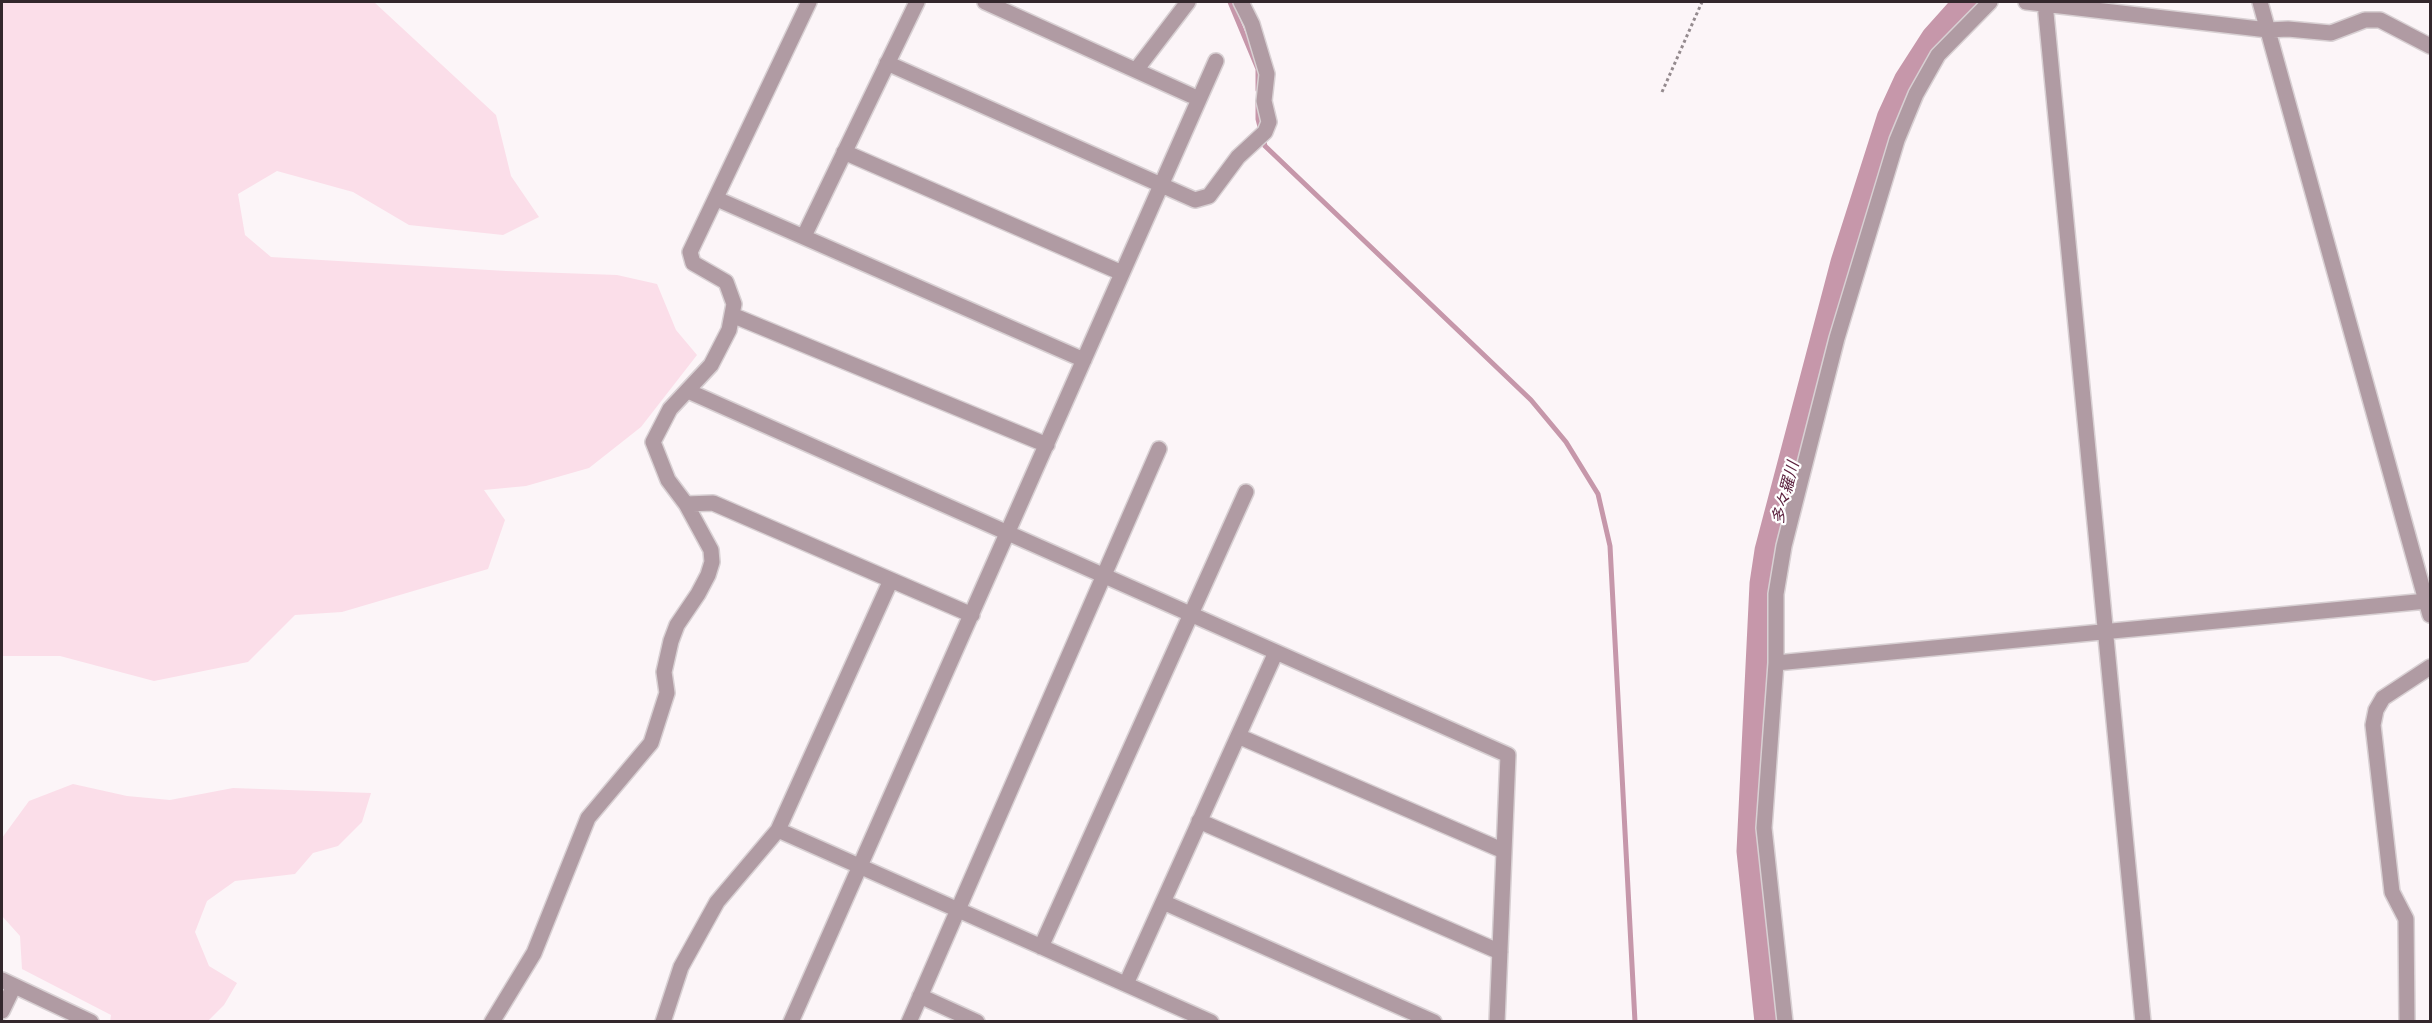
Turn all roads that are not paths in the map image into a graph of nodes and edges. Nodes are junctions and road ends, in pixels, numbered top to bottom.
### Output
1 (809, 2) edge
2 (916, 2) edge
3 (985, 2) edge
4 (1188, 2) edge
5 (1241, 2) edge
6 (1990, 2) edge
7 (2026, 2) edge
8 (2259, 2) edge
9 (2045, 3) edge
10 (2268, 30) junction
11 (2430, 46) edge
12 (1216, 61) dead end
13 (887, 63) junction
14 (1136, 70) junction
15 (1199, 99) junction
16 (844, 152) junction
17 (1161, 185) junction
18 (717, 199) junction
19 (804, 236) junction
20 (1122, 273) junction
21 (732, 315) junction
22 (1084, 360) junction
23 (688, 391) junction
24 (1047, 445) junction
25 (1159, 450) dead end
26 (1246, 492) dead end
27 (686, 504) junction
28 (1008, 533) junction
29 (1105, 576) junction
30 (891, 580) junction
31 (2429, 608) edge
32 (972, 615) junction
33 (1192, 615) junction
34 (2104, 633) junction
35 (1276, 652) junction
36 (1776, 663) junction
37 (2430, 667) edge
38 (1238, 736) junction
39 (1199, 821) junction
40 (778, 830) junction
41 (1504, 851) junction
42 (860, 866) junction
43 (1163, 902) junction
44 (958, 910) junction
45 (1041, 948) junction
46 (1500, 952) junction
47 (8, 983) edge
48 (1126, 984) junction
49 (920, 996) junction
50 (2, 1011) edge
51 (92, 1022) edge
52 (492, 1022) edge
53 (663, 1022) edge
54 (791, 1022) edge
55 (909, 1022) edge
56 (976, 1022) edge
57 (1211, 1022) edge
58 (1434, 1022) edge
59 (1497, 1022) edge
60 (1785, 1022) edge
61 (2143, 1022) edge
62 (2407, 1022) edge

1 - 18 street
2 - 13 street
3 - 14 street
4 - 14 street
5 - 17 street
6 - 36 street
7 - 9 street
8 - 10 street
9 - 10 street
9 - 34 street
10 - 11 street
10 - 31 street
12 - 15 street
13 - 16 street
13 - 17 street
14 - 15 street
15 - 17 street
16 - 19 street
16 - 20 street
17 - 20 street
18 - 19 street
18 - 21 street
19 - 22 street
20 - 22 street
21 - 23 street
21 - 24 street
22 - 24 street
23 - 27 street
23 - 28 street
24 - 28 street
25 - 29 street
26 - 33 street
27 - 30 street
27 - 52 street
28 - 29 street
28 - 32 street
29 - 33 street
29 - 44 street
30 - 32 street
30 - 40 street
31 - 34 street
32 - 42 street
33 - 35 street
33 - 45 street
34 - 36 street
34 - 61 street
35 - 38 street
35 - 41 street
36 - 60 street
37 - 62 street
38 - 39 street
38 - 41 street
39 - 43 street
39 - 46 street
40 - 42 street
40 - 53 street
41 - 46 street
42 - 44 street
42 - 54 street
43 - 48 street
43 - 58 street
44 - 45 street
44 - 49 street
45 - 48 street
46 - 59 street
47 - 50 street
47 - 51 street
48 - 57 street
49 - 55 street
49 - 56 street

